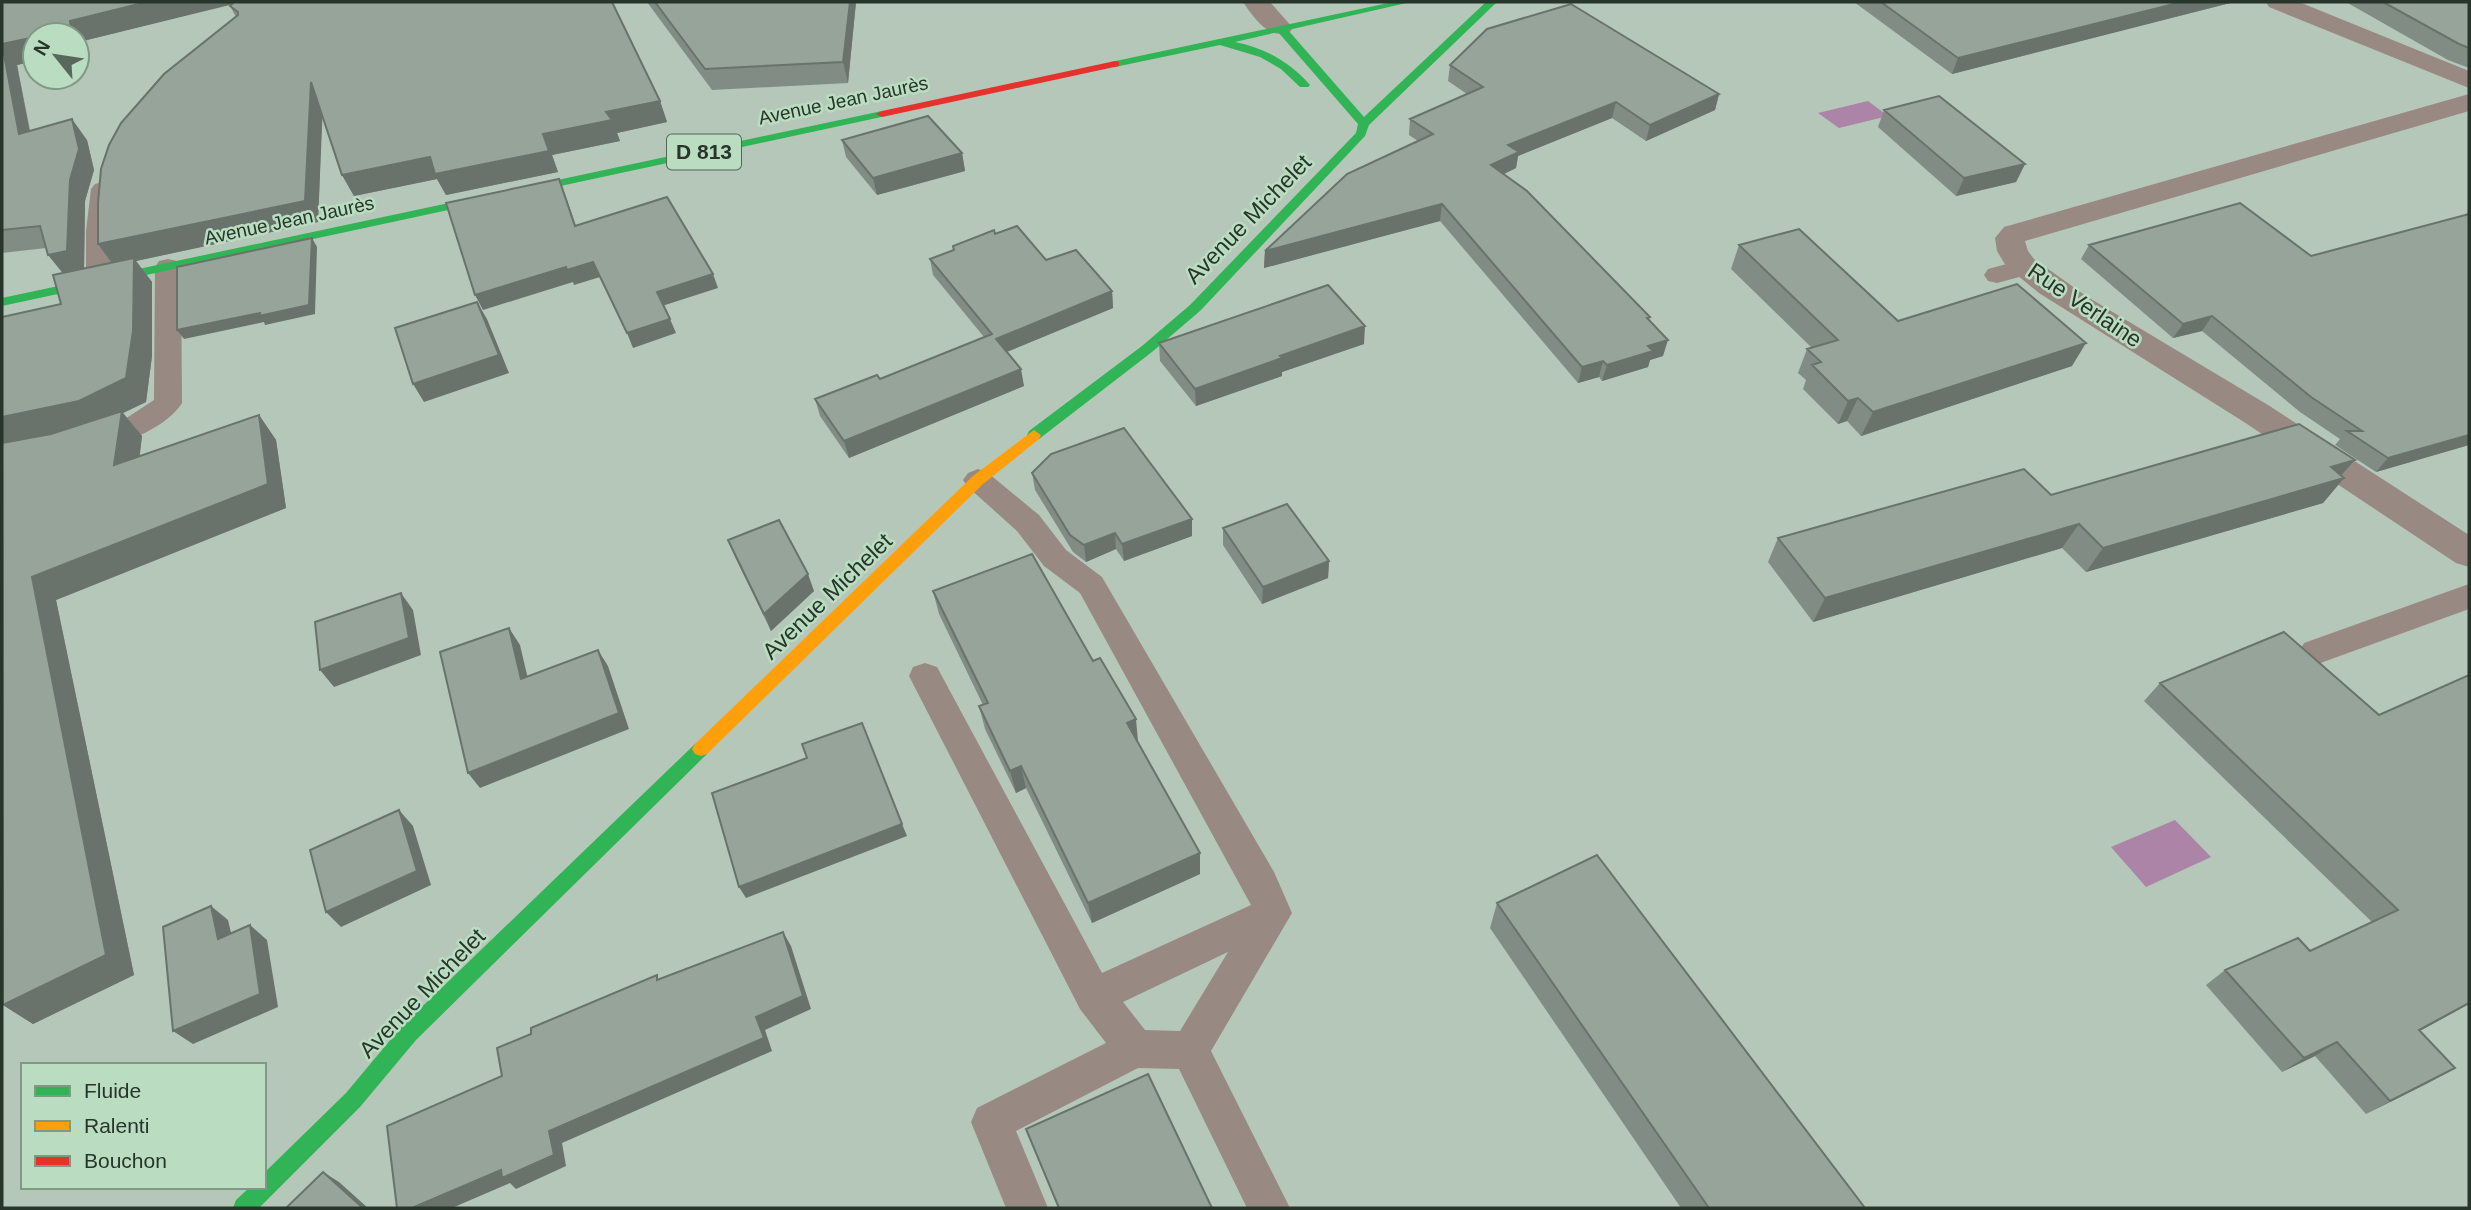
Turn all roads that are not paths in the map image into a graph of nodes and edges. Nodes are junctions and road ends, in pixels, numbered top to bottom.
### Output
1 (1256, 2) edge
2 (1406, 2) edge
3 (1492, 2) edge
4 (2278, 2) edge
5 (1280, 28) junction
6 (1215, 41) junction
7 (2469, 80) edge
8 (1314, 97) dead end
9 (2469, 102) edge
10 (1364, 124) junction
11 (110, 168) edge
12 (168, 267) junction
13 (99, 281) junction
14 (2, 302) edge
15 (1151, 323) dead end
16 (1103, 380) junction
17 (69, 443) edge
18 (978, 480) junction
19 (2469, 553) edge
20 (2469, 596) edge
21 (2315, 652) dead end
22 (925, 676) dead end
23 (1273, 912) junction
24 (1094, 996) junction
25 (1135, 1049) junction
26 (1190, 1050) junction
27 (266, 1186) edge
28 (263, 1189) edge
29 (244, 1208) edge
30 (1027, 1208) edge
31 (1269, 1208) edge

1 - 5 street
2 - 5 street, Avenue Jean Jaurès / D 813
3 - 10 street, Avenue Michelet
4 - 7 street
5 - 6 street, Avenue Jean Jaurès / D 813
5 - 10 street
6 - 8 street
6 - 12 street, Avenue Jean Jaurès / D 813
9 - 19 street, Rue Verlaine
10 - 16 street, Avenue Michelet
11 - 13 lane
12 - 13 street, Avenue Jean Jaurès / D 813
12 - 17 lane
13 - 14 street, Avenue Jean Jaurès / D 813
15 - 16 street
16 - 18 street, Avenue Michelet
18 - 23 lane
18 - 27 street, Avenue Michelet
20 - 21 lane
22 - 24 lane
23 - 24 lane
23 - 26 lane
24 - 25 lane
25 - 26 lane
25 - 30 lane
26 - 31 lane
28 - 29 street, Avenue Michelet

